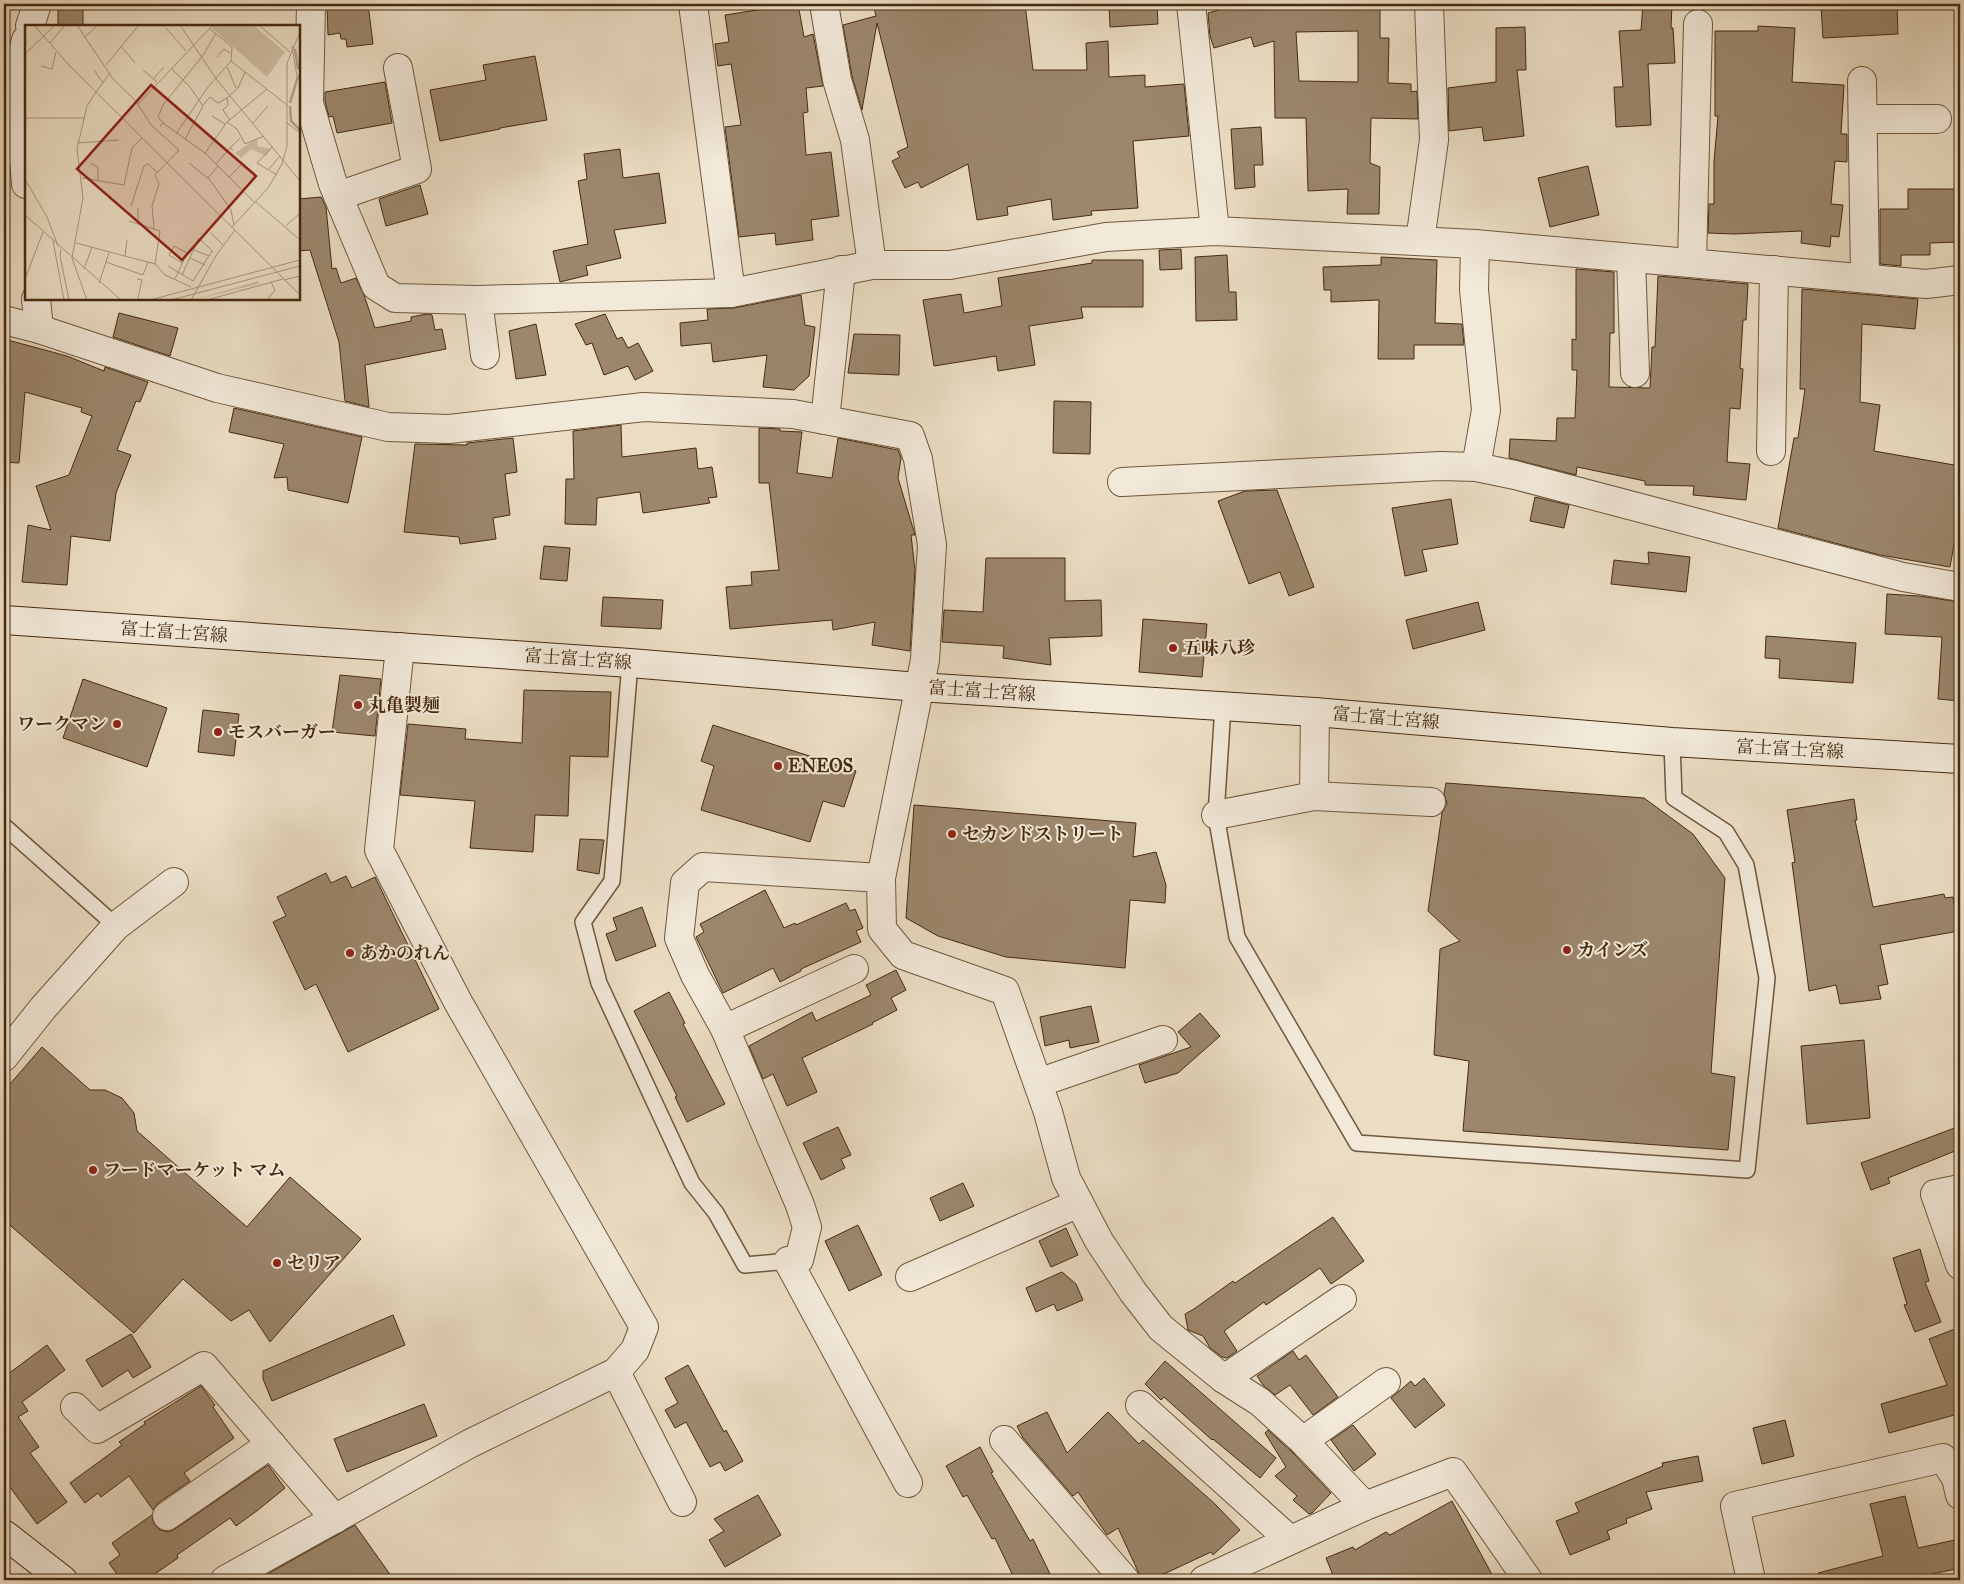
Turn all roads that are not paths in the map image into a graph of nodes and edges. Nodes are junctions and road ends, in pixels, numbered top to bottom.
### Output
1 (37, 4) edge
2 (311, 4) edge
3 (693, 4) edge
4 (824, 4) edge
5 (1191, 4) edge
6 (1429, 4) edge
7 (1698, 24) dead end
8 (30, 25) edge
9 (25, 44) edge
10 (398, 68) dead end
11 (1862, 81) dead end
12 (1863, 119) junction
13 (1937, 120) dead end
14 (25, 172) edge
15 (338, 196) junction
16 (1216, 231) junction
17 (1420, 241) junction
18 (1475, 244) junction
19 (1631, 258) junction
20 (1692, 263) junction
21 (872, 265) junction
22 (841, 270) junction
23 (1774, 270) junction
24 (1865, 278) junction
25 (1960, 280) edge
26 (731, 293) junction
27 (36, 300) edge
28 (478, 300) junction
29 (4, 320) edge
30 (39, 329) junction
31 (485, 355) dead end
32 (1635, 373) dead end
33 (825, 420) junction
34 (1770, 451) dead end
35 (1476, 468) junction
36 (1122, 482) dead end
37 (1960, 587) edge
38 (4, 620) edge
39 (400, 646) junction
40 (630, 663) junction
41 (918, 687) junction
42 (1223, 706) junction
43 (1315, 712) junction
44 (1672, 742) junction
45 (1960, 759) edge
46 (1314, 796) junction
47 (1431, 802) dead end
48 (1216, 815) junction
49 (4, 826) edge
50 (881, 878) junction
51 (174, 882) dead end
52 (116, 926) junction
53 (854, 970) dead end
54 (725, 1029) junction
55 (1163, 1040) dead end
56 (4, 1057) edge
57 (1038, 1082) junction
58 (1960, 1189) edge
59 (1079, 1203) junction
60 (788, 1261) junction
61 (1960, 1264) edge
62 (910, 1277) dead end
63 (1342, 1299) dead end
64 (616, 1372) junction
65 (1224, 1379) junction
66 (1386, 1382) dead end
67 (1140, 1405) dead end
68 (75, 1407) dead end
69 (1004, 1440) dead end
70 (1304, 1440) junction
71 (271, 1444) junction
72 (908, 1483) dead end
73 (1960, 1495) edge
74 (682, 1502) dead end
75 (1365, 1506) junction
76 (167, 1516) dead end
77 (335, 1519) junction
78 (4, 1534) edge
79 (1290, 1540) junction
80 (63, 1580) edge
81 (225, 1580) edge
82 (1125, 1580) edge
83 (1204, 1580) edge
84 (1528, 1580) edge
85 (1751, 1580) edge

1 - 8 street
2 - 15 street
3 - 26 street
4 - 21 street
5 - 16 street
6 - 17 street
7 - 20 street
9 - 14 street
10 - 15 street
11 - 12 street
12 - 13 street
12 - 24 street
15 - 28 street
16 - 17 street
16 - 21 street
17 - 18 street
18 - 19 street
18 - 35 street
19 - 20 street
19 - 32 street
20 - 23 street
21 - 22 street
22 - 26 street
22 - 33 street
23 - 24 street
23 - 34 street
24 - 25 street
26 - 28 street
27 - 30 street
28 - 31 street
29 - 30 street
30 - 33 street
33 - 41 street
35 - 36 street
35 - 37 street
38 - 39 street, 富士富士宮線
39 - 40 street, 富士富士宮線
39 - 64 street
40 - 41 street, 富士富士宮線
40 - 60 lane
41 - 42 street, 富士富士宮線
41 - 50 street
42 - 43 street, 富士富士宮線
42 - 48 lane
43 - 44 street, 富士富士宮線
43 - 46 street
44 - 45 street, 富士富士宮線
44 - 48 lane
46 - 47 street
46 - 48 street
49 - 52 lane
50 - 54 street
50 - 57 street
51 - 52 street
52 - 56 street
53 - 54 street
54 - 60 street
55 - 57 street
57 - 59 street
58 - 61 street
59 - 62 street
59 - 65 street
60 - 72 street
63 - 65 street
64 - 74 street
64 - 77 street
65 - 70 street
66 - 70 street
67 - 79 street
68 - 71 street
69 - 82 street
70 - 75 street
71 - 76 street
71 - 77 street
73 - 85 street
75 - 79 street
75 - 84 street
77 - 81 street
78 - 80 street
79 - 83 street

